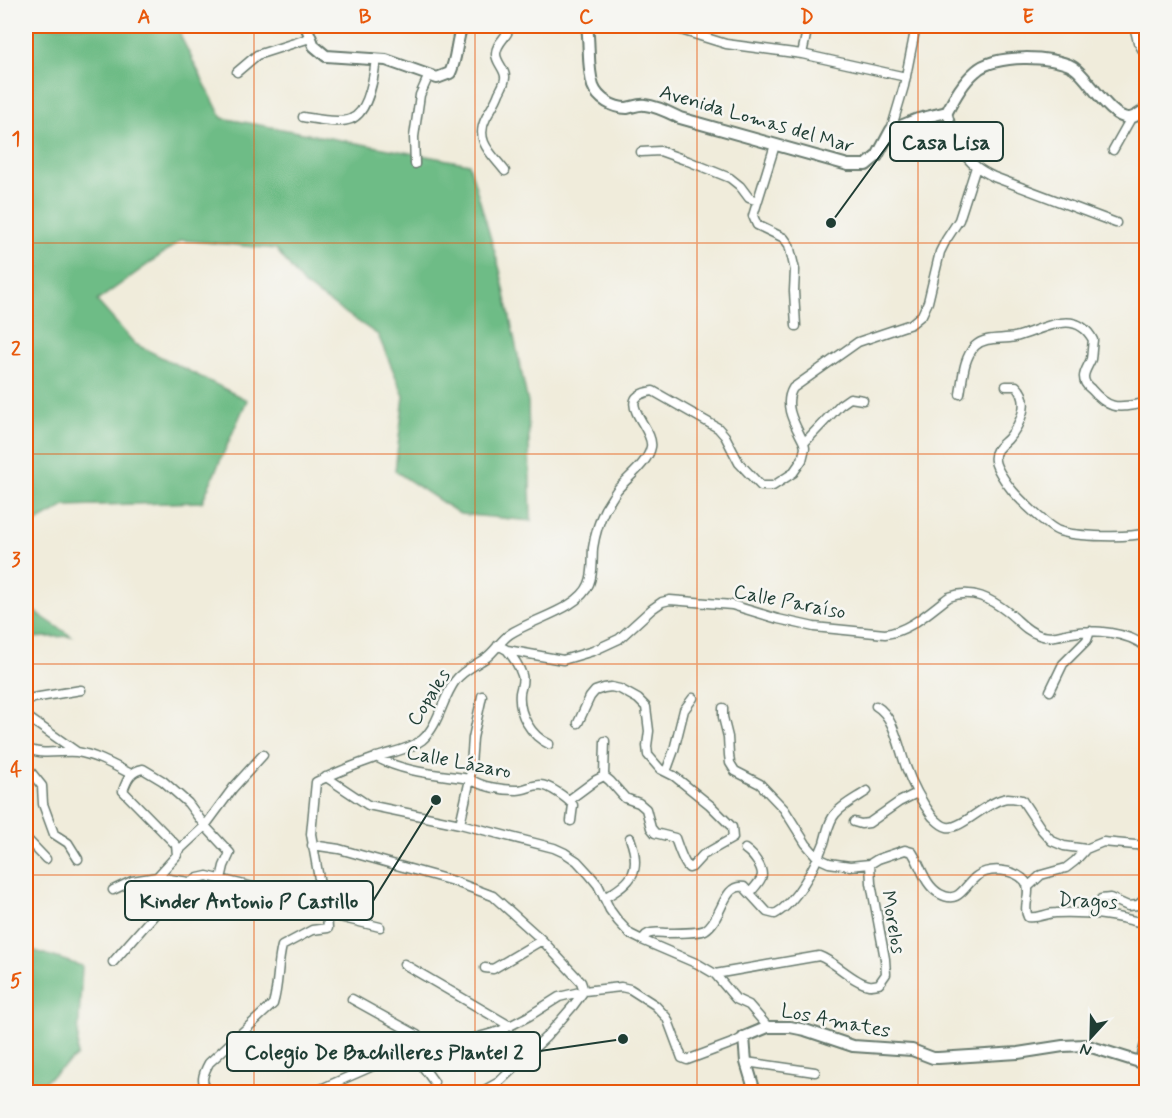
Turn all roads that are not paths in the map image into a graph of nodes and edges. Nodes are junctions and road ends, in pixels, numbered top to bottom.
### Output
1 (306, 26) edge
2 (462, 26) edge
3 (510, 26) edge
4 (587, 26) edge
5 (668, 26) edge
6 (808, 26) edge
7 (916, 26) edge
8 (1134, 26) edge
9 (310, 39) junction
10 (802, 54) junction
11 (1146, 56) edge
12 (376, 59) junction
13 (237, 72) dead end
14 (429, 75) junction
15 (906, 77) junction
16 (1146, 109) edge
17 (947, 112) junction
18 (303, 117) dead end
19 (1131, 118) junction
20 (891, 130) junction
21 (775, 145) junction
22 (1113, 150) dead end
23 (640, 152) dead end
24 (415, 164) dead end
25 (976, 167) junction
26 (505, 171) dead end
27 (758, 201) junction
28 (1116, 223) dead end
29 (796, 326) dead end
30 (1006, 386) dead end
31 (960, 394) dead end
32 (863, 400) dead end
33 (1146, 403) edge
34 (804, 443) junction
35 (1146, 533) edge
36 (1089, 631) junction
37 (498, 645) junction
38 (1146, 647) edge
39 (507, 650) junction
40 (81, 690) dead end
41 (1050, 692) dead end
42 (483, 696) dead end
43 (693, 698) dead end
44 (26, 701) edge
45 (876, 706) dead end
46 (723, 708) dead end
47 (26, 717) edge
48 (578, 723) dead end
49 (605, 741) dead end
50 (549, 744) dead end
51 (26, 747) edge
52 (77, 752) junction
53 (263, 755) dead end
54 (376, 757) junction
55 (26, 766) edge
56 (666, 772) junction
57 (131, 774) junction
58 (604, 776) junction
59 (326, 777) junction
60 (470, 779) junction
61 (867, 791) dead end
62 (918, 793) junction
63 (570, 801) junction
64 (571, 821) dead end
65 (854, 822) dead end
66 (460, 824) junction
67 (205, 826) junction
68 (26, 838) edge
69 (630, 838) dead end
70 (312, 845) junction
71 (1146, 846) edge
72 (745, 849) dead end
73 (1086, 849) junction
74 (177, 852) junction
75 (818, 858) junction
76 (46, 859) dead end
77 (78, 859) dead end
78 (870, 864) junction
79 (157, 877) junction
80 (221, 879) junction
81 (189, 882) junction
82 (1028, 887) junction
83 (113, 890) dead end
84 (750, 893) junction
85 (604, 898) junction
86 (1146, 898) edge
87 (324, 899) junction
88 (1094, 913) junction
89 (327, 914) junction
90 (1146, 924) edge
91 (380, 927) dead end
92 (542, 940) junction
93 (642, 940) junction
94 (113, 963) dead end
95 (404, 964) dead end
96 (485, 968) dead end
97 (715, 974) junction
98 (584, 991) junction
99 (352, 999) dead end
100 (510, 1026) junction
101 (768, 1027) junction
102 (744, 1037) junction
103 (1146, 1040) edge
104 (421, 1046) junction
105 (410, 1049) junction
106 (746, 1062) junction
107 (1143, 1063) edge
108 (815, 1072) dead end
109 (434, 1082) dead end
110 (326, 1090) edge
111 (210, 1092) edge
112 (314, 1092) edge
113 (481, 1092) edge
114 (755, 1092) edge

1 - 9 main road
2 - 14 main road
3 - 26 street
4 - 21 main road, Avenida Lomas del Mar
5 - 10 street
6 - 10 street
7 - 15 street
8 - 11 street
9 - 12 main road
9 - 13 street
10 - 15 street
12 - 14 main road
12 - 18 street
14 - 24 street
15 - 20 street
16 - 19 main road
17 - 19 main road
17 - 20 main road
17 - 25 street
19 - 22 street
20 - 21 main road, Avenida Lomas del Mar
21 - 27 street
23 - 27 street
25 - 28 street
25 - 34 street
27 - 29 street
30 - 35 street
31 - 33 street
32 - 34 street
34 - 37 street, Copales
36 - 38 street, Calle Paraíso
36 - 39 street, Calle Paraíso
36 - 41 street
37 - 39 street
37 - 54 street, Copales
39 - 50 street
40 - 44 street
42 - 60 street
43 - 56 street
45 - 62 street
46 - 75 street
47 - 52 street
48 - 56 street
49 - 58 street
51 - 52 street
52 - 57 street
53 - 67 street
54 - 59 street, Copales
54 - 60 street, Calle Lázaro
55 - 77 street
56 - 58 street
57 - 67 street
57 - 74 street
58 - 63 street
59 - 66 street
59 - 70 street
60 - 63 street, Calle Lázaro
60 - 66 street
61 - 75 street
62 - 65 street
62 - 73 street
63 - 64 street
66 - 85 street
67 - 74 street
67 - 80 street
68 - 76 street
69 - 85 street
70 - 87 street
70 - 92 street
71 - 73 street
72 - 84 street
73 - 82 street
74 - 79 street
75 - 78 street
75 - 84 street
78 - 82 street
78 - 97 street, Morelos
79 - 81 street
79 - 83 street
80 - 81 street
80 - 87 street
81 - 94 street
82 - 88 street, Dragos
84 - 93 street
85 - 93 street
86 - 88 street
87 - 89 street
88 - 90 street, Dragos
89 - 91 street
89 - 111 street
92 - 96 street
92 - 98 street
93 - 97 street
95 - 100 street
97 - 101 street
98 - 100 street
98 - 102 street, Los Amates
98 - 113 street
99 - 104 street
100 - 104 street
101 - 102 main road, Los Amates
101 - 107 main road, Los Amates
102 - 106 main road
103 - 107 street
104 - 105 street
105 - 109 street
105 - 110 street
106 - 108 street
106 - 114 main road
110 - 112 street

